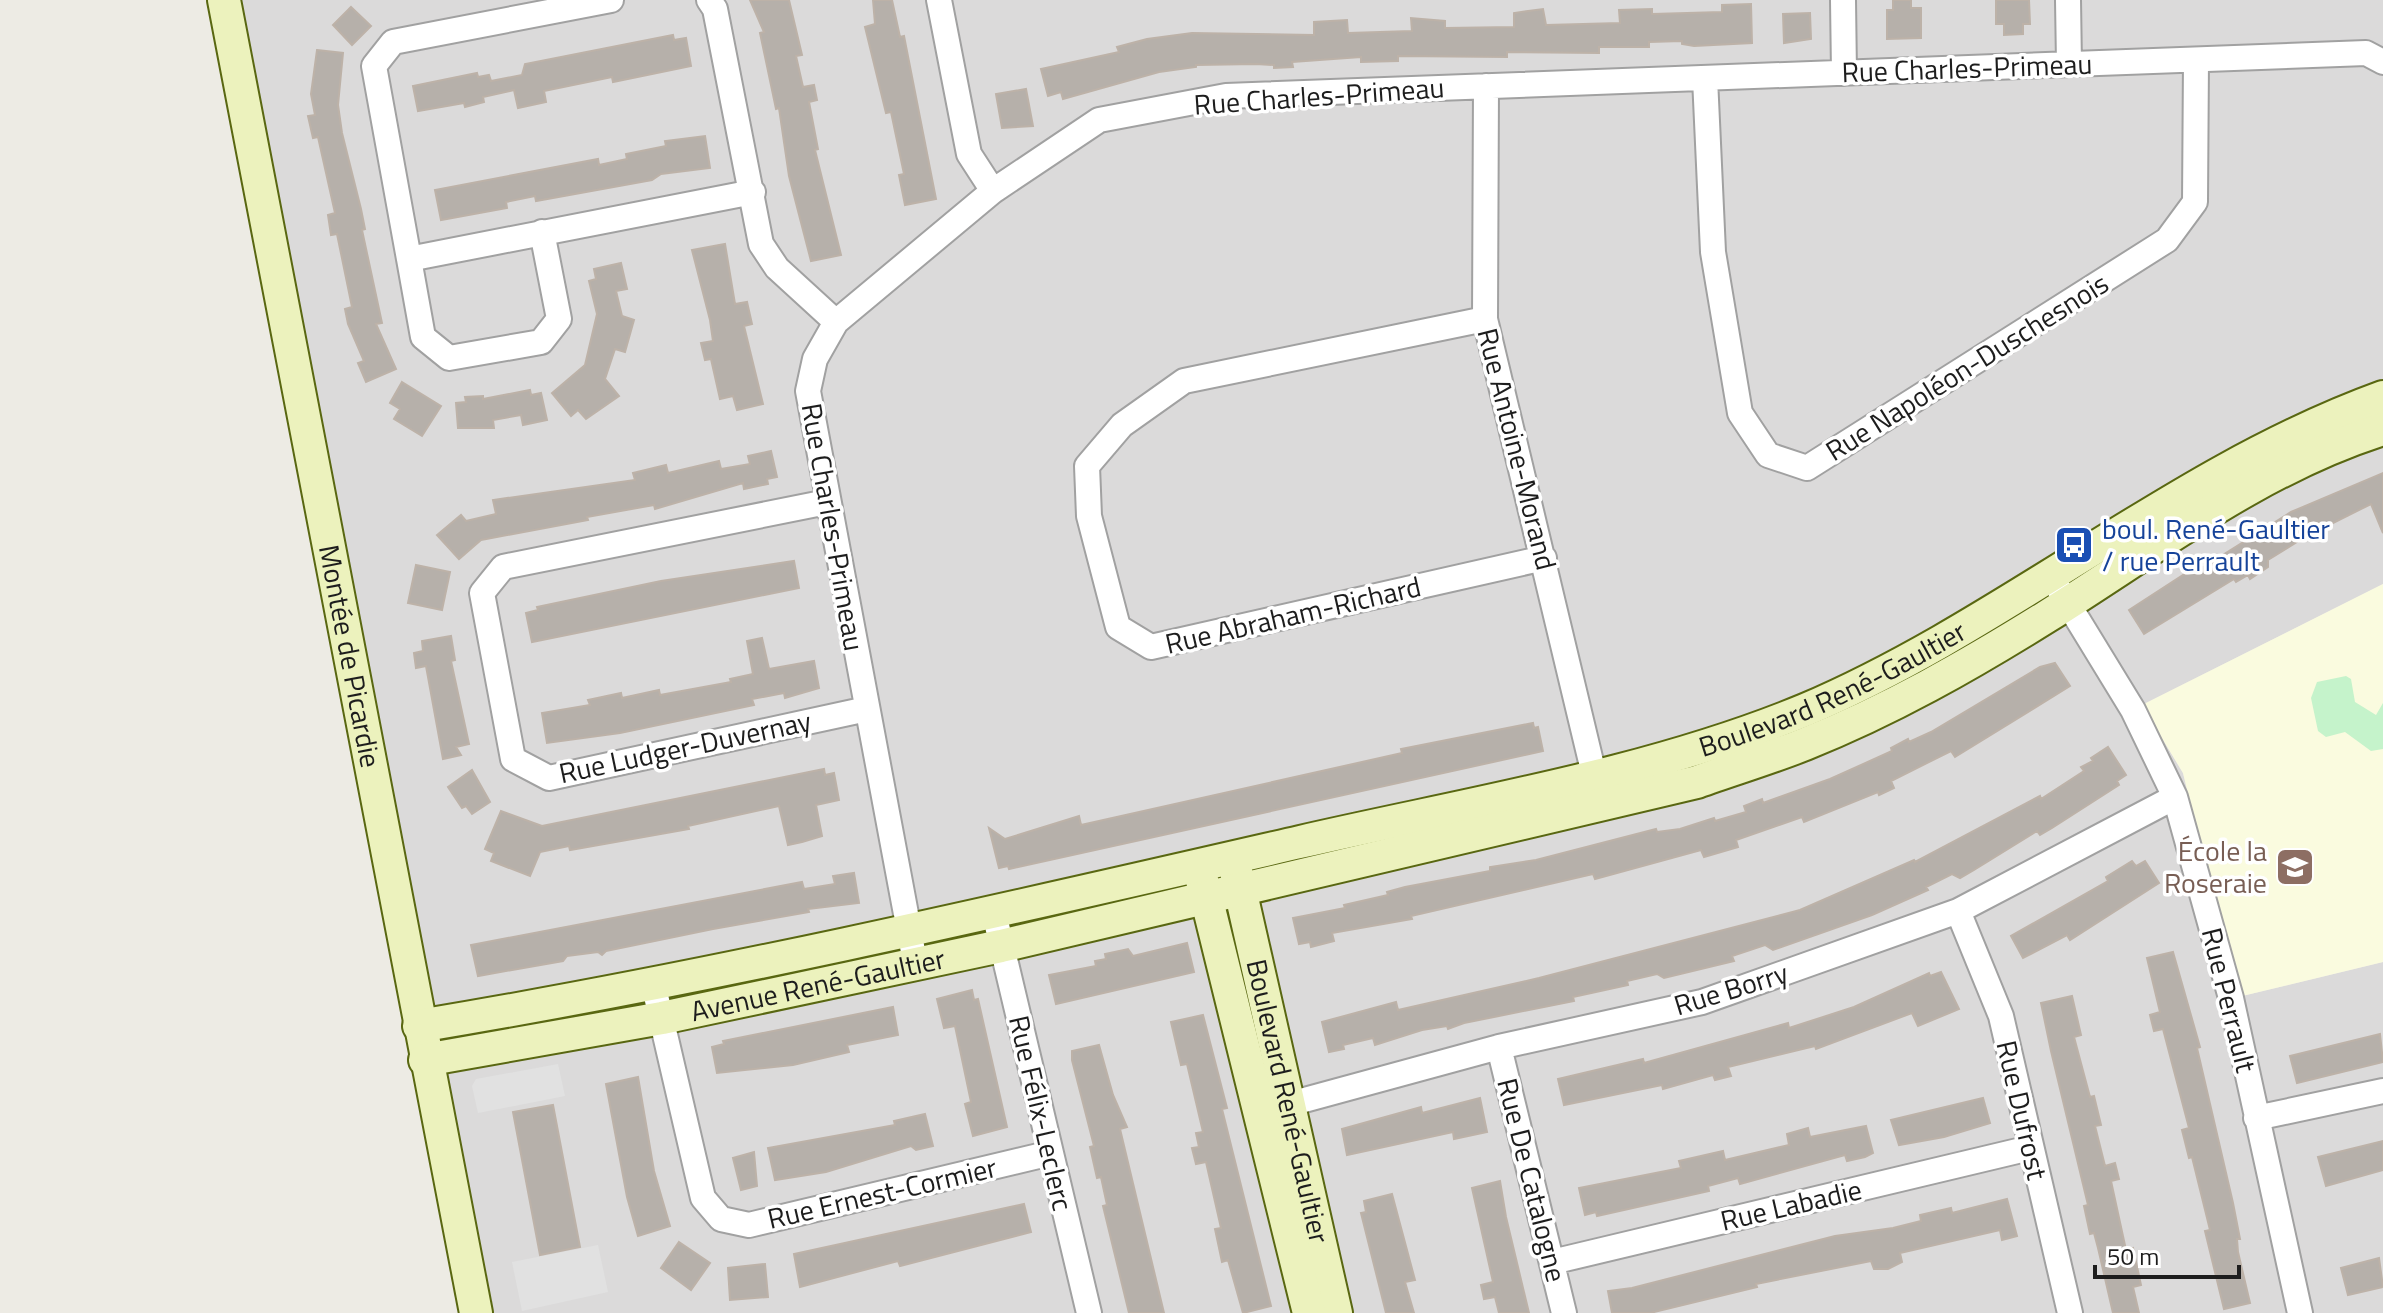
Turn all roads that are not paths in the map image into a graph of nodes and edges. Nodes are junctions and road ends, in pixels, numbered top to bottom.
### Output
1 (224, 0) edge
2 (611, 0) edge
3 (709, 0) edge
4 (939, 0) edge
5 (1843, 0) edge
6 (2068, 0) edge
7 (2196, 60) junction
8 (2383, 62) edge
9 (2069, 64) junction
10 (1844, 73) junction
11 (1705, 78) junction
12 (1486, 86) junction
13 (993, 191) junction
14 (753, 192) junction
15 (542, 232) junction
16 (409, 259) junction
17 (1485, 319) junction
18 (836, 322) junction
19 (2383, 397) edge
20 (2383, 429) edge
21 (827, 502) junction
22 (1544, 558) junction
23 (2051, 575) junction
24 (2068, 603) junction
25 (867, 709) junction
26 (1598, 790) junction
27 (2175, 797) junction
28 (1198, 865) junction
29 (1236, 873) junction
30 (1206, 896) junction
31 (1958, 911) junction
32 (994, 913) junction
33 (908, 929) junction
34 (1001, 946) junction
35 (915, 962) junction
36 (653, 983) junction
37 (662, 1018) junction
38 (419, 1026) junction
39 (1499, 1047) junction
40 (425, 1060) junction
41 (2383, 1091) edge
42 (1275, 1108) junction
43 (2256, 1118) junction
44 (2030, 1148) junction
45 (1051, 1153) junction
46 (1552, 1262) junction
47 (476, 1313) edge
48 (1089, 1313) edge
49 (1309, 1313) edge
50 (1336, 1313) edge
51 (1564, 1313) edge
52 (2070, 1313) edge
53 (2300, 1313) edge

1 - 38 street, Montée de Picardie
2 - 16 street
3 - 14 street
4 - 13 street
5 - 10 street
6 - 9 street
7 - 8 street, Rue Charles-Primeau
7 - 9 street, Rue Charles-Primeau
7 - 11 street, Rue Napoléon-Duschesnois
9 - 10 street, Rue Charles-Primeau
10 - 11 street, Rue Charles-Primeau
11 - 12 street, Rue Charles-Primeau
12 - 13 street, Rue Charles-Primeau
12 - 17 street, Rue Antoine-Morand
13 - 18 street, Rue Charles-Primeau
14 - 15 street
14 - 18 street
15 - 16 street
15 - 16 street
17 - 22 street, Rue Antoine-Morand
17 - 22 street, Rue Abraham-Richard
18 - 21 street, Rue Charles-Primeau
19 - 23 street, Boulevard René-Gaultier
20 - 24 street, Boulevard René-Gaultier
21 - 25 street, Rue Charles-Primeau
21 - 25 street, Rue Ludger-Duvernay
22 - 26 street, Rue Antoine-Morand
23 - 24 street, Rue Perrault
23 - 26 street, Boulevard René-Gaultier
24 - 26 street, Boulevard René-Gaultier
24 - 27 street, Rue Perrault
25 - 33 street, Rue Charles-Primeau
26 - 29 street, Boulevard René-Gaultier
27 - 31 street, Rue Borry
27 - 43 street, Rue Perrault
28 - 29 street, Boulevard René-Gaultier
28 - 30 street, Boulevard René-Gaultier
28 - 32 street, Avenue René-Gaultier
29 - 30 street, Boulevard René-Gaultier
29 - 42 street, Boulevard René-Gaultier
30 - 34 street, Avenue René-Gaultier
30 - 42 street, Boulevard René-Gaultier
31 - 39 street, Rue Borry
31 - 44 street, Rue Dufrost
32 - 33 street, Avenue René-Gaultier
32 - 34 street, Rue Félix-Leclerc
33 - 35 street, Rue Charles-Primeau
33 - 36 street, Avenue René-Gaultier
34 - 35 street, Avenue René-Gaultier
34 - 45 street, Rue Félix-Leclerc
35 - 37 street, Avenue René-Gaultier
36 - 37 street, Rue Ernest-Cormier
36 - 38 street, Avenue René-Gaultier
37 - 40 street, Avenue René-Gaultier
37 - 45 street, Rue Ernest-Cormier
38 - 40 street, Montée de Picardie
39 - 42 street, Rue Borry
39 - 46 street, Rue De Catalogne
40 - 47 street, Montée de Picardie
41 - 43 street
42 - 49 street, Boulevard René-Gaultier
42 - 50 street, Boulevard René-Gaultier
43 - 53 street, Rue Perrault
44 - 46 street, Rue Labadie
44 - 52 street, Rue Dufrost
45 - 48 street, Rue Félix-Leclerc
46 - 51 street, Rue De Catalogne

